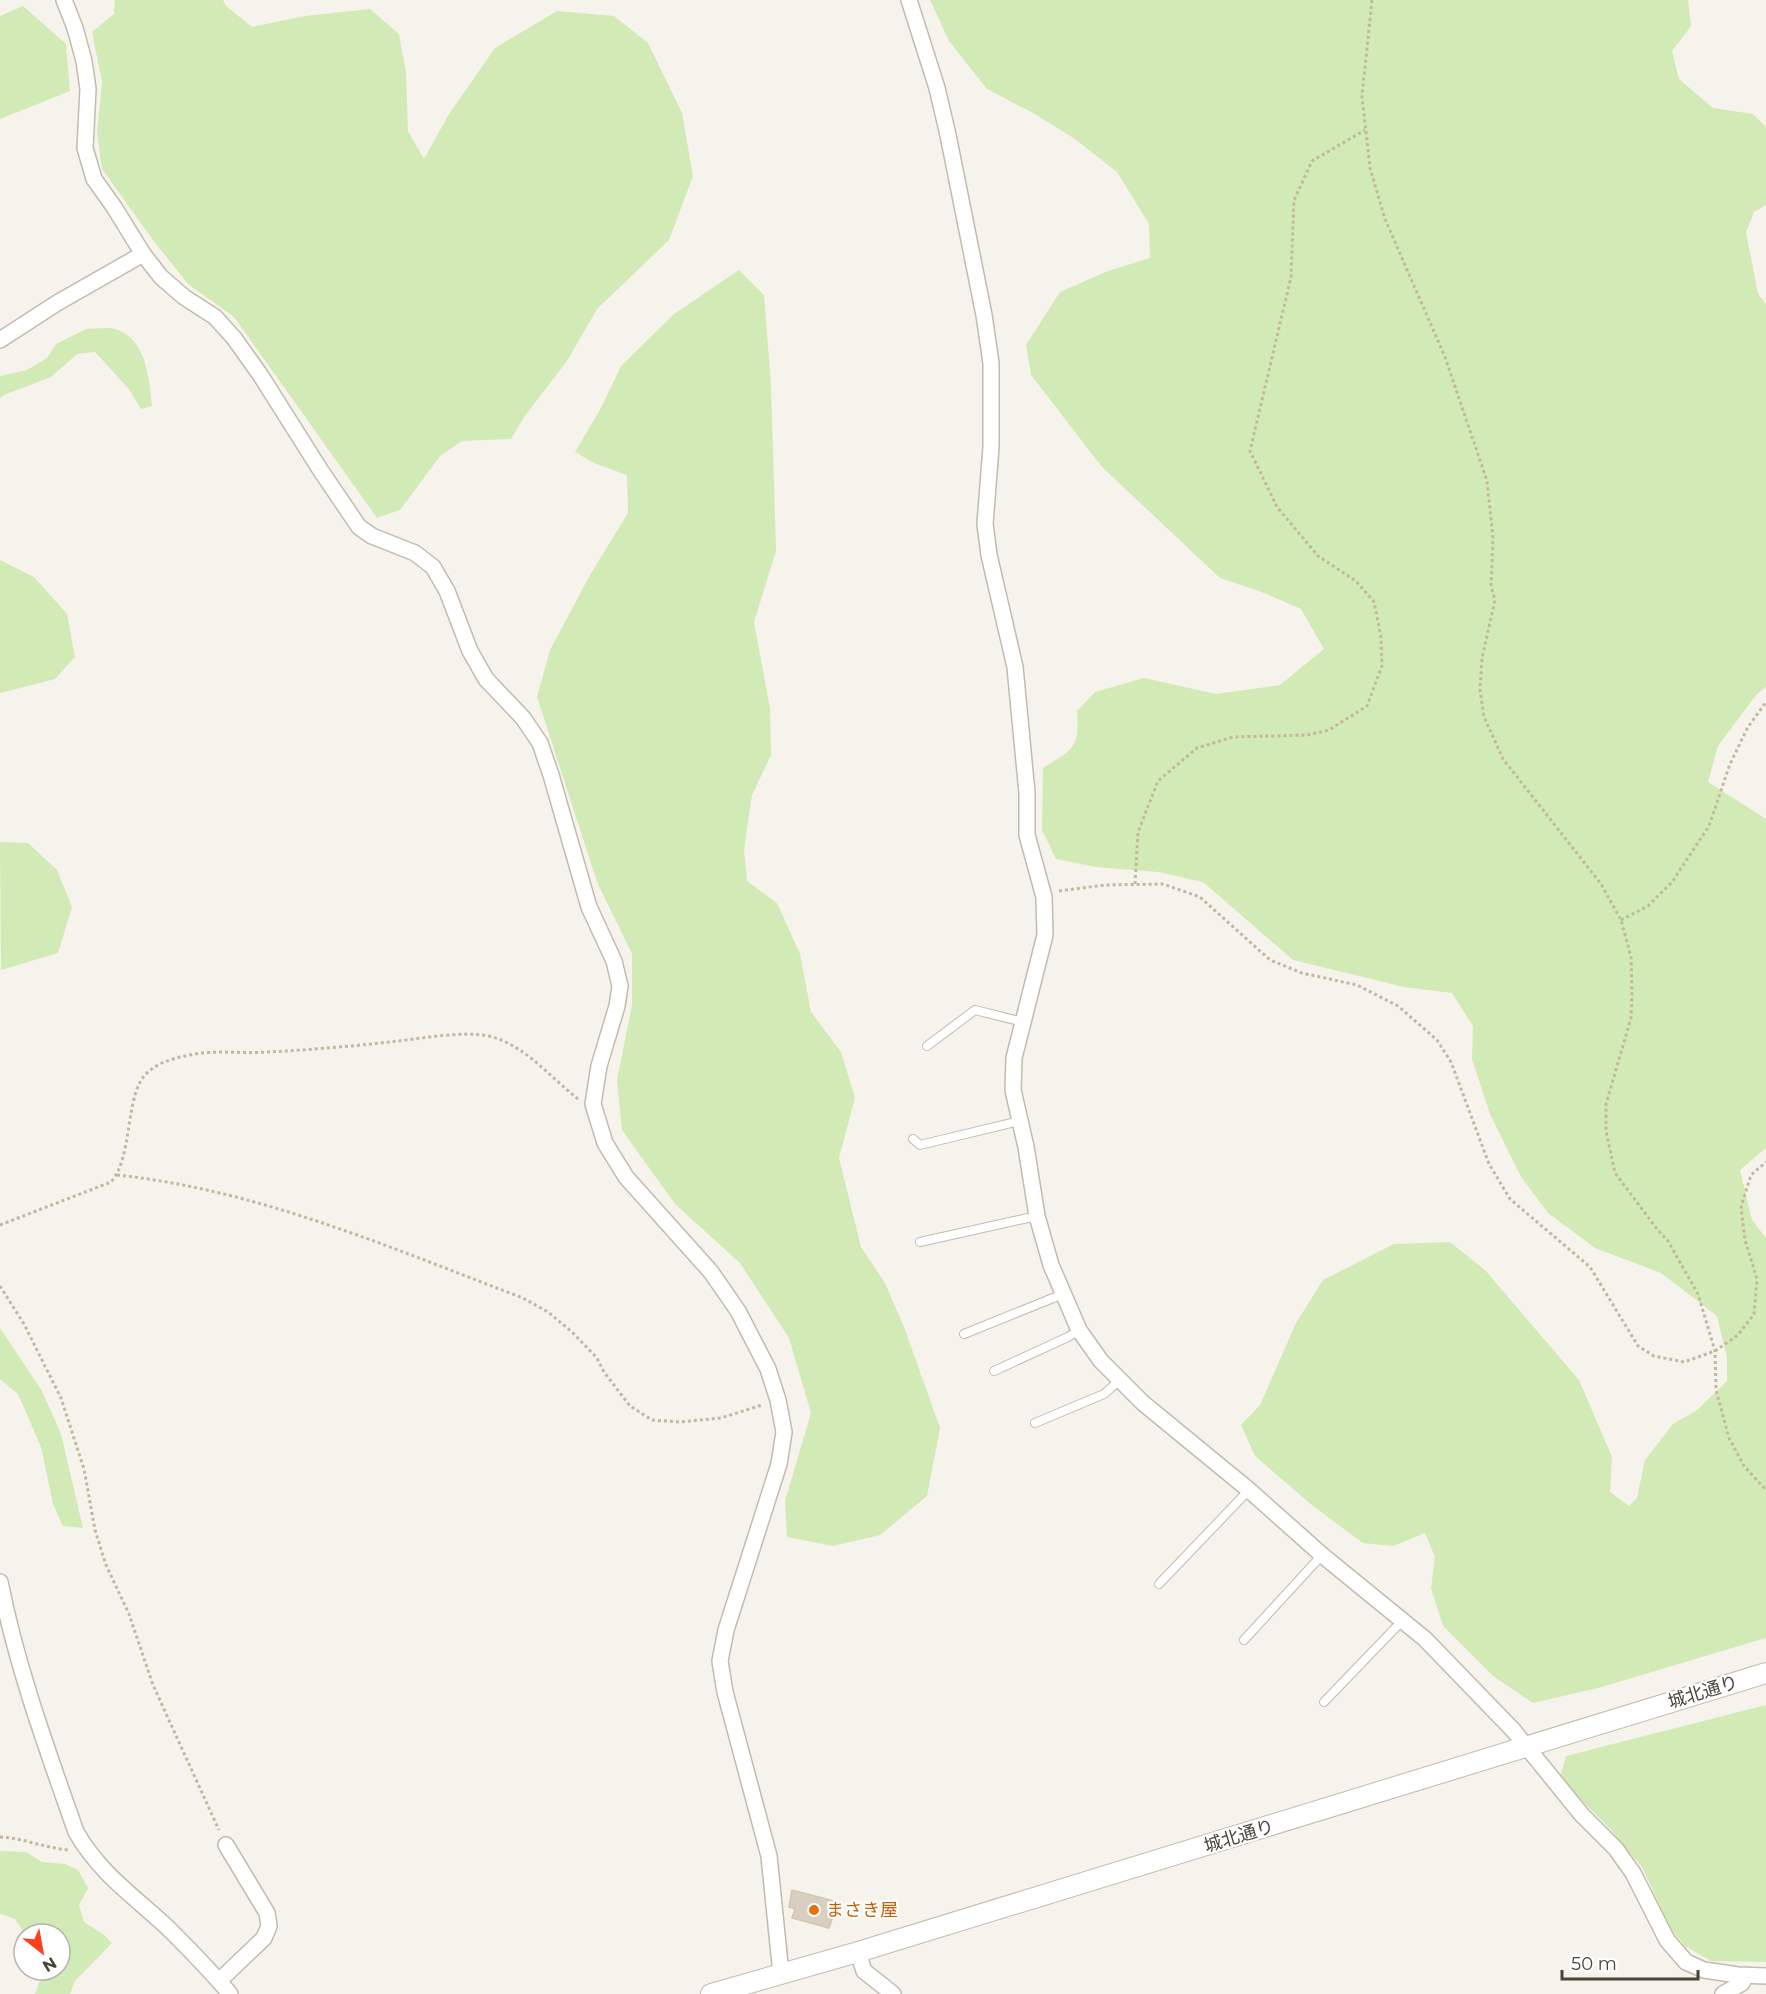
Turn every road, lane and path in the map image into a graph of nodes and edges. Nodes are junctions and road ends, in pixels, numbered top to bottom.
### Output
1 (64, 0) edge
2 (909, 0) edge
3 (1372, 0) edge
4 (1365, 130) junction
5 (143, 254) junction
6 (0, 340) edge
7 (1766, 702) edge
8 (1135, 884) junction
9 (1044, 897) junction
10 (1621, 920) junction
11 (1023, 1022) junction
12 (927, 1046) dead end
13 (593, 1104) junction
14 (1020, 1121) junction
15 (913, 1139) dead end
16 (1766, 1162) edge
17 (117, 1175) junction
18 (1037, 1216) junction
19 (0, 1225) edge
20 (920, 1242) dead end
21 (0, 1286) edge
22 (1064, 1294) junction
23 (1079, 1330) junction
24 (964, 1334) dead end
25 (1714, 1351) junction
26 (994, 1371) dead end
27 (1120, 1380) junction
28 (778, 1400) junction
29 (1035, 1423) dead end
30 (1249, 1490) junction
31 (1766, 1490) edge
32 (1322, 1555) junction
33 (0, 1582) edge
34 (1159, 1584) dead end
35 (1402, 1621) junction
36 (1244, 1640) dead end
37 (1766, 1673) edge
38 (1324, 1702) dead end
39 (1527, 1746) junction
40 (0, 1837) edge
41 (226, 1845) joint
42 (88, 1852) junction
43 (858, 1952) junction
44 (781, 1974) junction
45 (1745, 1976) junction
46 (1766, 1976) edge
47 (219, 1982) junction
48 (751, 1989) edge
49 (230, 1994) edge
50 (711, 1994) edge
51 (893, 1994) edge
52 (1723, 1994) edge

1 - 5 street
2 - 9 street
3 - 4 path
4 - 8 path
4 - 10 path
5 - 6 street
5 - 13 street
7 - 10 path
8 - 9 path
8 - 25 path
9 - 11 street
10 - 25 path
11 - 12 lane
11 - 14 street
13 - 17 path
13 - 28 street
14 - 15 lane
14 - 18 street
16 - 25 path
17 - 19 path
17 - 28 path
18 - 20 lane
18 - 22 street
21 - 41 path
22 - 23 street
22 - 24 lane
23 - 26 lane
23 - 27 street
25 - 31 path
27 - 29 lane
27 - 30 street
28 - 44 street
30 - 32 street
30 - 34 lane
32 - 35 street
32 - 36 lane
33 - 42 street
35 - 38 lane
35 - 39 street
37 - 39 street, 城北通り
39 - 43 street, 城北通り
39 - 45 street
40 - 42 path
41 - 47 street
42 - 47 street
43 - 44 street, 城北通り
43 - 51 street
44 - 48 street, 城北通り
45 - 46 street
45 - 52 street
47 - 49 street
48 - 50 street, 城北通り

